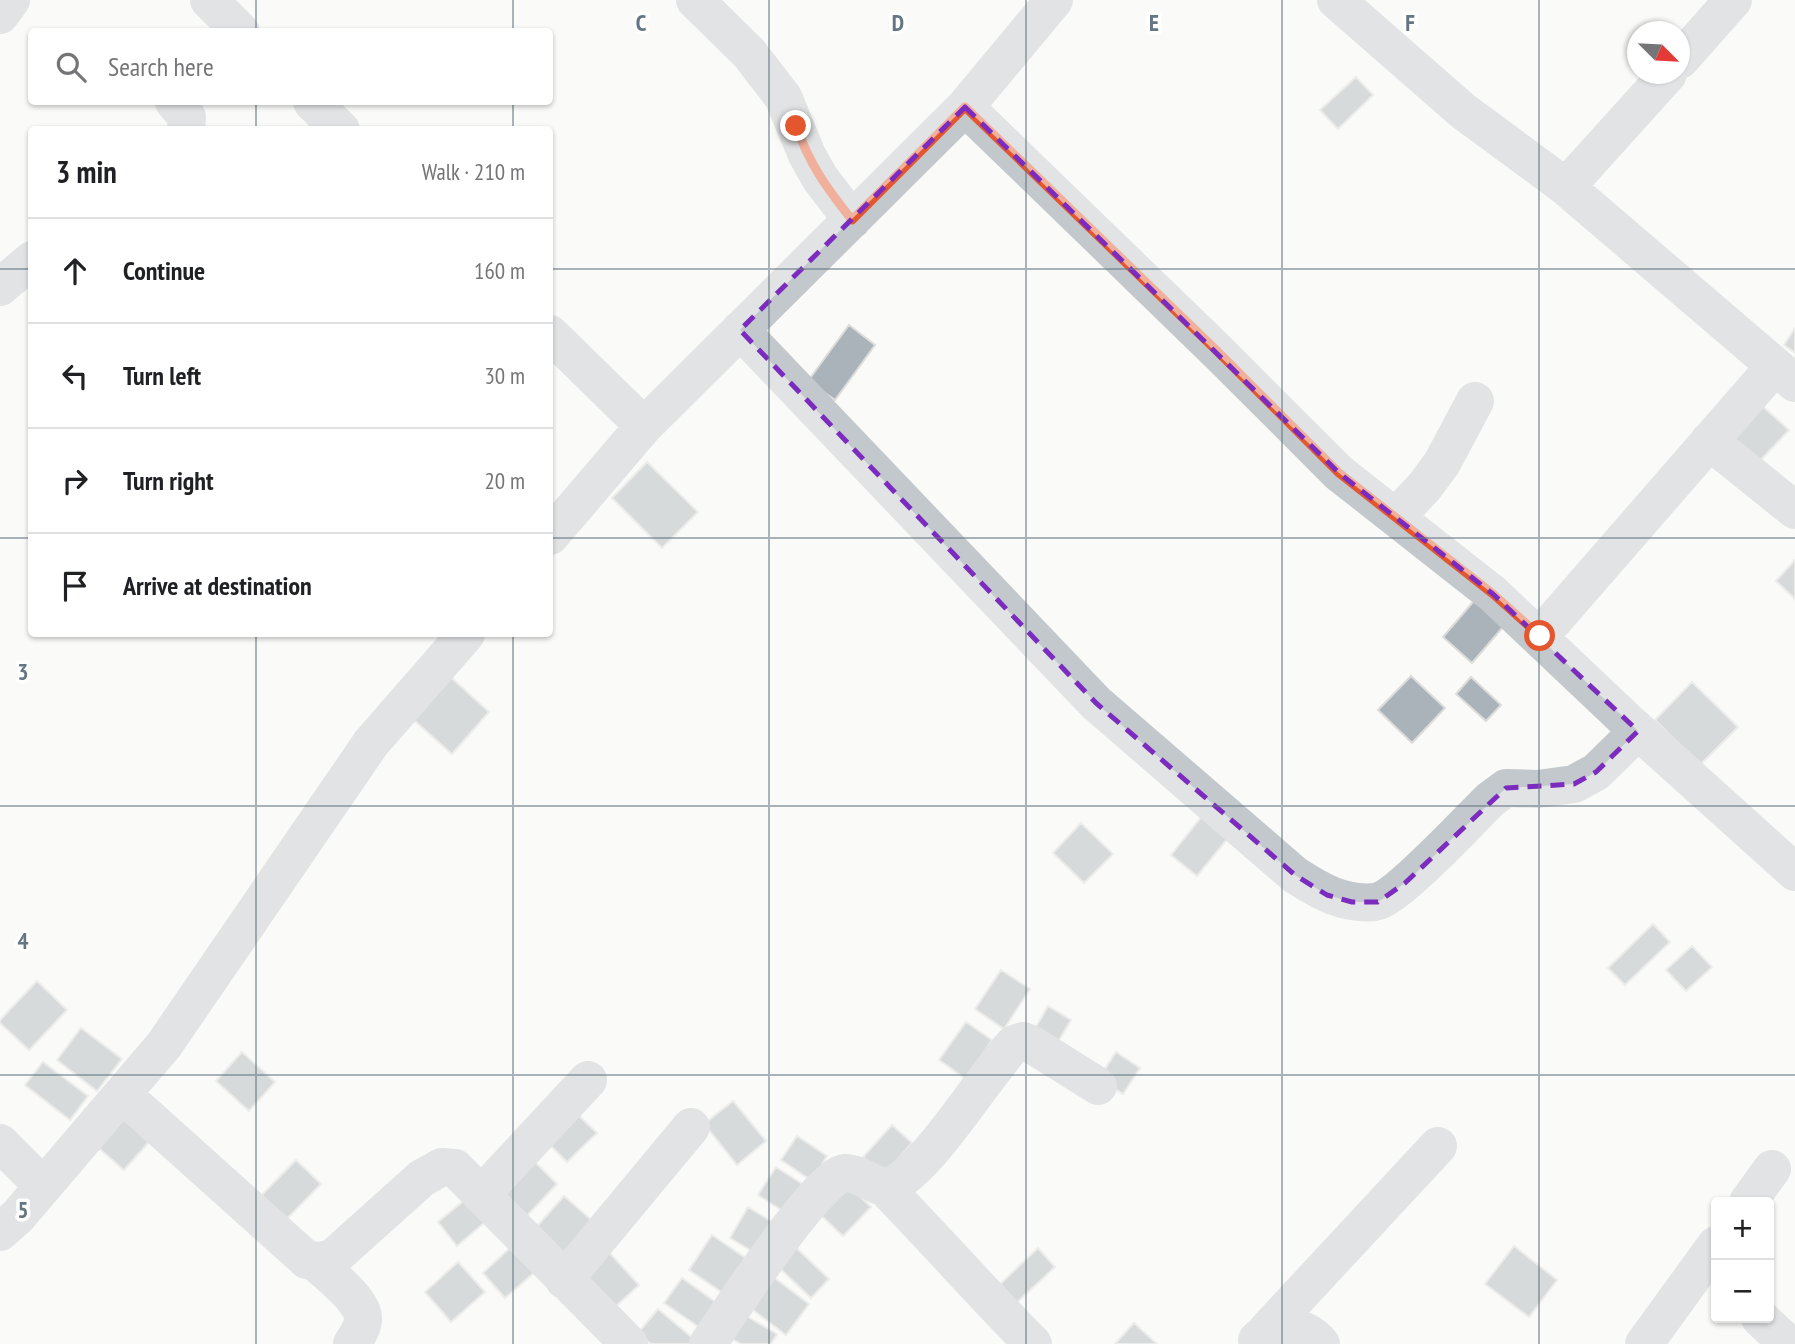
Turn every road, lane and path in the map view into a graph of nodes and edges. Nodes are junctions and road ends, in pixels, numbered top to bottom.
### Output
1 (11, 0) edge
2 (695, 0) edge
3 (1054, 0) edge
4 (1336, 0) edge
5 (1733, 0) edge
6 (0, 15) edge
7 (1690, 48) edge
8 (1659, 84) edge
9 (177, 105) edge
10 (315, 105) edge
11 (965, 107) junction
12 (186, 126) edge
13 (337, 126) edge
14 (1566, 187) junction
15 (852, 220) junction
16 (28, 263) edge
17 (0, 287) edge
18 (740, 330) junction
19 (553, 337) edge
20 (1785, 374) edge
21 (1475, 401) dead end
22 (644, 426) junction
23 (1709, 441) junction
24 (1795, 510) edge
25 (1396, 517) junction
26 (553, 532) edge
27 (1540, 636) junction
28 (463, 637) edge
29 (1638, 731) junction
30 (1795, 872) edge
31 (588, 1080) dead end
32 (1098, 1086) dead end
33 (122, 1094) junction
34 (691, 1127) dead end
35 (0, 1143) edge
36 (1438, 1146) dead end
37 (1772, 1169) dead end
38 (43, 1186) junction
39 (885, 1188) junction
40 (481, 1195) junction
41 (1752, 1197) edge
42 (0, 1232) edge
43 (314, 1261) junction
44 (1711, 1262) edge
45 (564, 1280) junction
46 (1765, 1323) edge
47 (1260, 1337) edge
48 (352, 1344) edge
49 (629, 1344) edge
50 (708, 1344) edge
51 (1033, 1344) edge
52 (1321, 1344) edge
53 (1644, 1344) edge
54 (1788, 1344) edge

1 - 6 street
2 - 15 street
3 - 11 street
4 - 14 street
5 - 7 street
8 - 14 street
9 - 12 street
10 - 13 street
11 - 15 street
11 - 25 street
14 - 20 street
15 - 18 street
16 - 17 street
18 - 22 street
18 - 29 street
19 - 22 street
20 - 23 street
21 - 25 street
22 - 26 street
23 - 24 street
23 - 27 street
25 - 27 street
27 - 29 street
28 - 33 street
29 - 30 street
31 - 40 street
32 - 39 street
33 - 38 street
33 - 43 street
34 - 45 street
35 - 38 street
36 - 47 street
37 - 41 street
38 - 42 street
39 - 50 street
39 - 51 street
40 - 43 street
40 - 45 street
43 - 48 street
44 - 53 street
45 - 49 street
46 - 54 street
47 - 52 street

